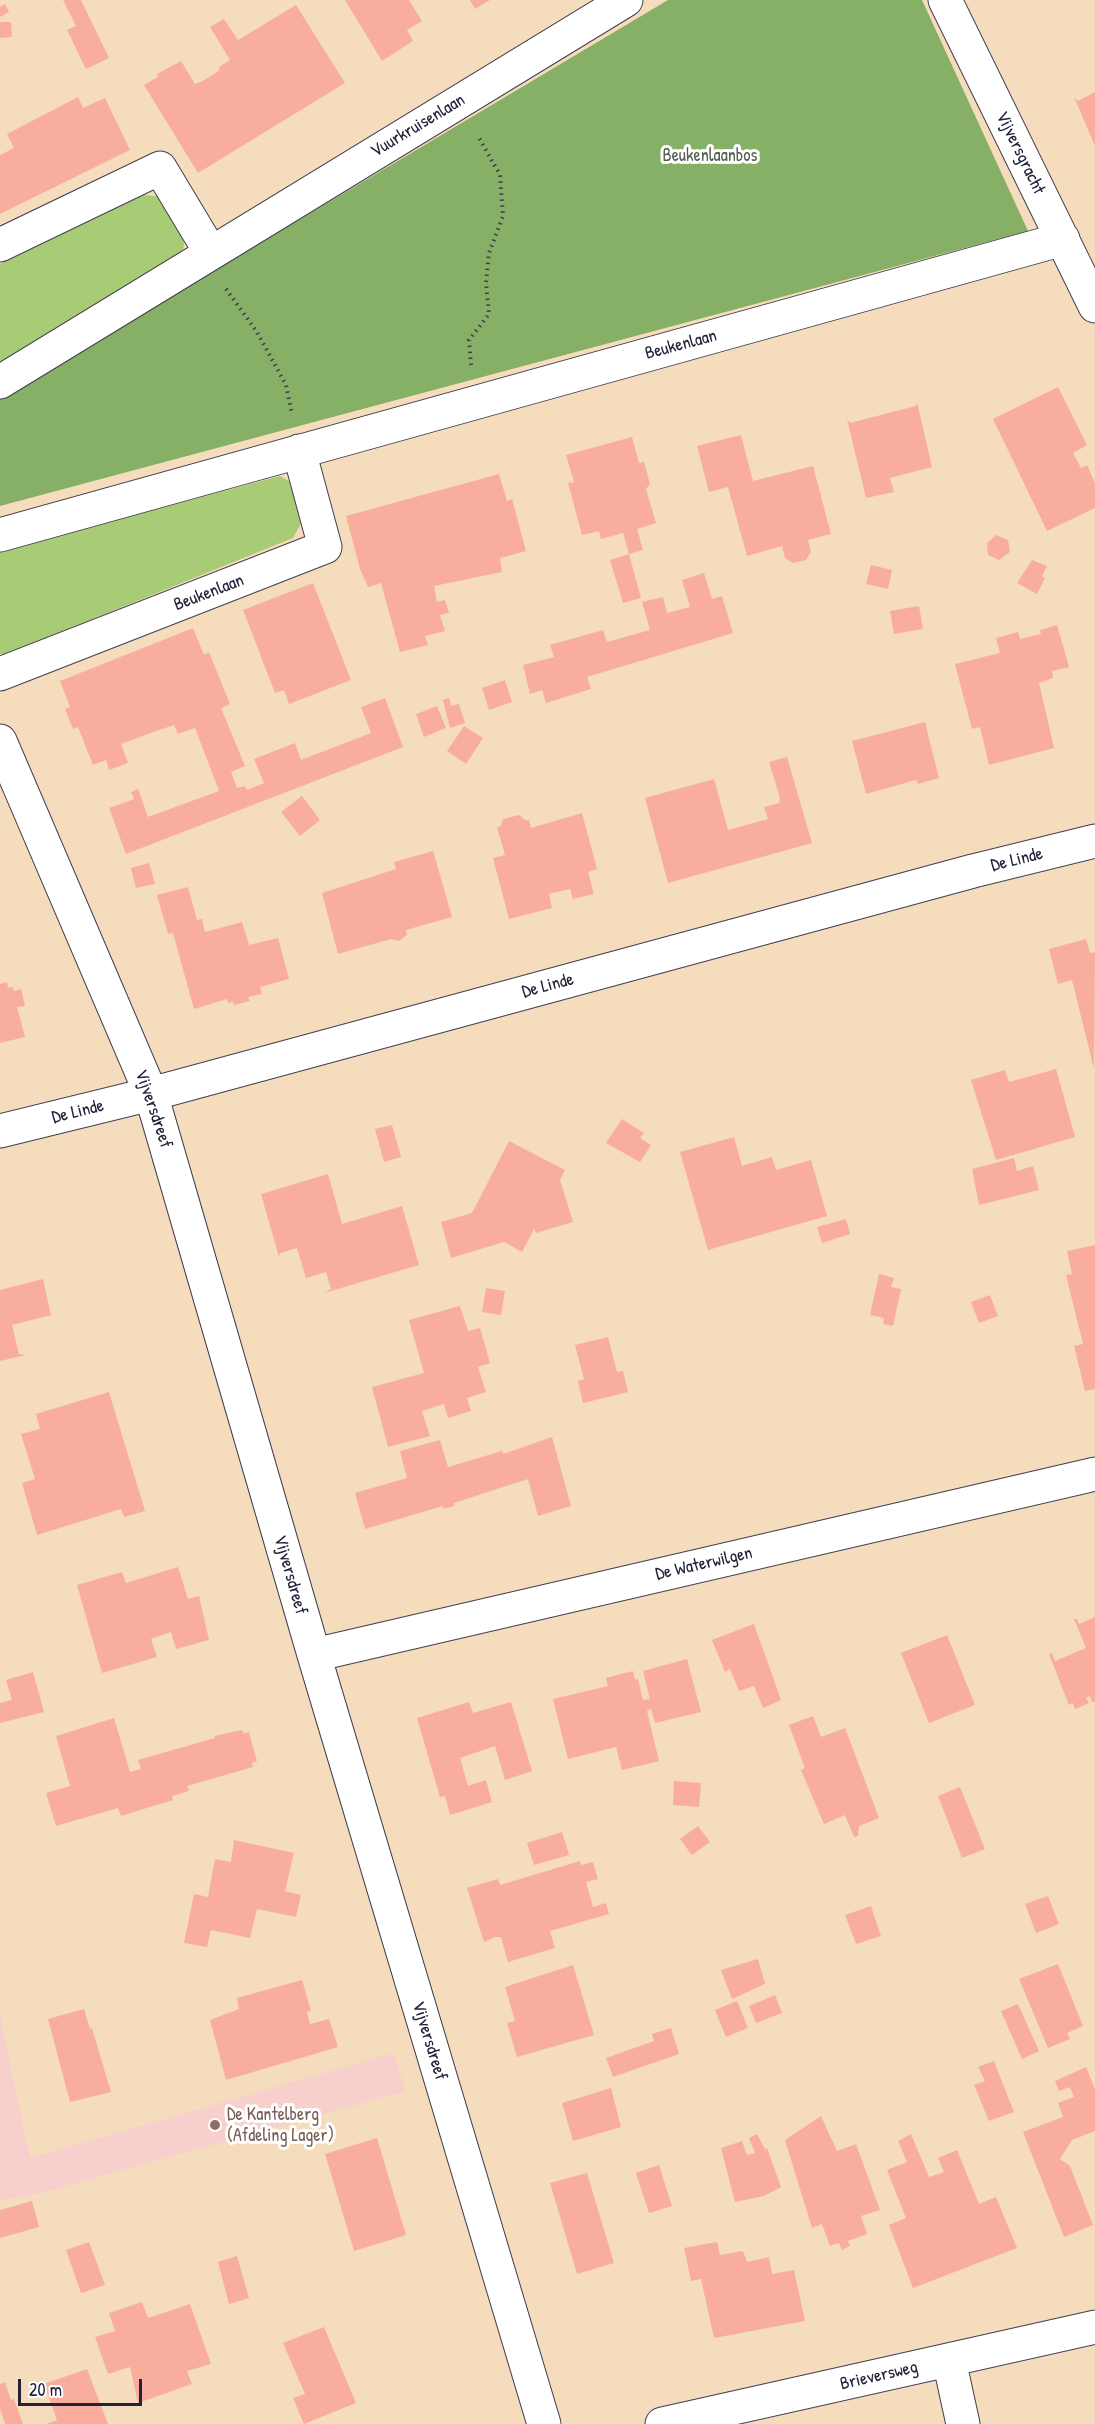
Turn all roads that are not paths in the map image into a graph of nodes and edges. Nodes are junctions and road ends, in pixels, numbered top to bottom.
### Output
1 (626, 0) edge
2 (945, 0) edge
3 (1063, 239) junction
4 (0, 245) edge
5 (211, 253) junction
6 (1095, 306) edge
7 (0, 382) edge
8 (299, 451) junction
9 (0, 535) edge
10 (0, 674) edge
11 (0, 741) edge
12 (1095, 841) edge
13 (151, 1094) junction
14 (0, 1131) edge
15 (1095, 1474) edge
16 (314, 1655) junction
17 (1095, 2327) edge
18 (949, 2360) junction
19 (544, 2424) edge
20 (662, 2424) edge
21 (963, 2424) edge

1 - 5 street, Vuurkruisenlaan
2 - 3 street, Vijversgracht
3 - 6 street, Vijversgracht
3 - 8 street, Beukenlaan
4 - 5 street
5 - 7 street, Vuurkruisenlaan
8 - 9 street, Beukenlaan
8 - 10 street, Beukenlaan
11 - 13 street, Vijversdreef
12 - 13 street, De Linde
13 - 14 street, De Linde
13 - 16 street, Vijversdreef
15 - 16 street, De Waterwilgen
16 - 19 street, Vijversdreef
17 - 18 street, Brieversweg
18 - 20 street, Brieversweg
18 - 21 street

